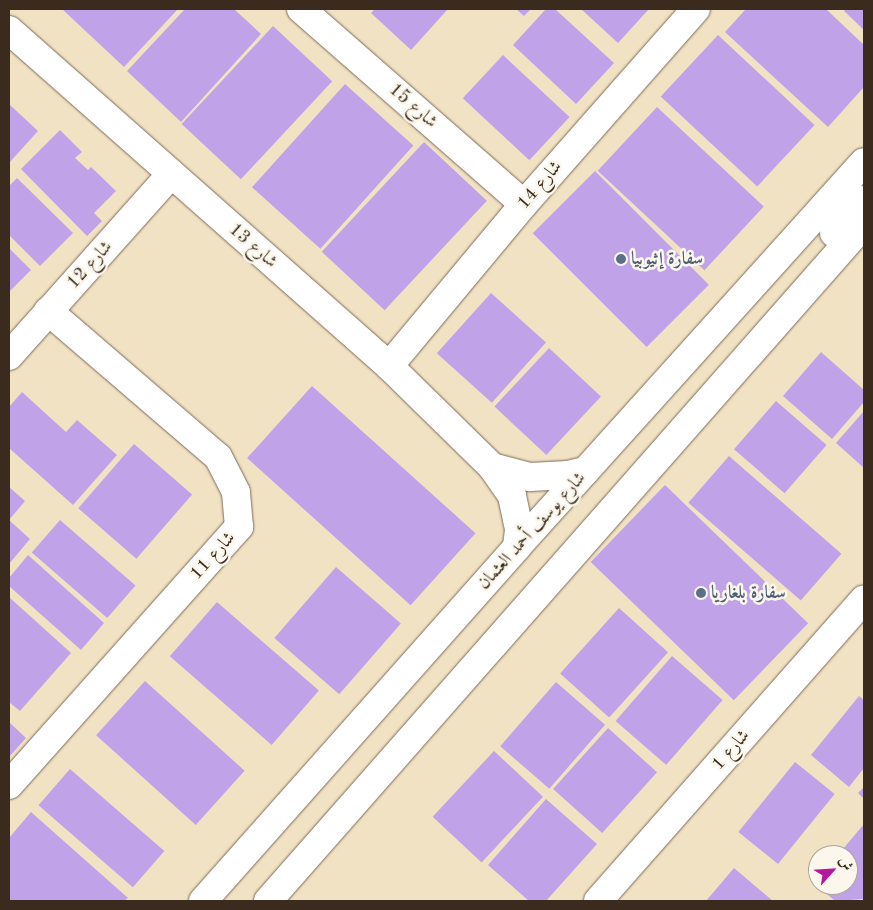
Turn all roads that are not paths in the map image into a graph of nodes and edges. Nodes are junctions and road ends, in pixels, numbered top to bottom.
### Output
1 (301, 9) edge
2 (696, 9) edge
3 (9, 30) edge
4 (864, 162) edge
5 (170, 174) junction
6 (864, 200) edge
7 (524, 204) junction
8 (864, 224) edge
9 (48, 312) junction
10 (784, 315) junction
11 (9, 356) edge
12 (389, 366) junction
13 (492, 467) junction
14 (586, 470) junction
15 (517, 547) junction
16 (864, 600) edge
17 (9, 785) edge
18 (203, 901) edge
19 (268, 901) edge
20 (598, 901) edge

1 - 7 street, شارع 15
2 - 7 street, شارع 14
3 - 5 street, شارع 13
4 - 14 street, شارع يوسف أحمد العثمان
5 - 9 street, شارع 12
5 - 12 street, شارع 13
6 - 10 street
7 - 12 street, شارع 14
8 - 10 street
9 - 11 street, شارع 12
9 - 17 street, شارع 11
10 - 19 street
12 - 13 street, شارع 13
13 - 14 street, شارع 13
13 - 15 street, شارع 13
14 - 15 street, شارع يوسف أحمد العثمان
15 - 18 street, شارع يوسف أحمد العثمان
16 - 20 street, شارع 1

